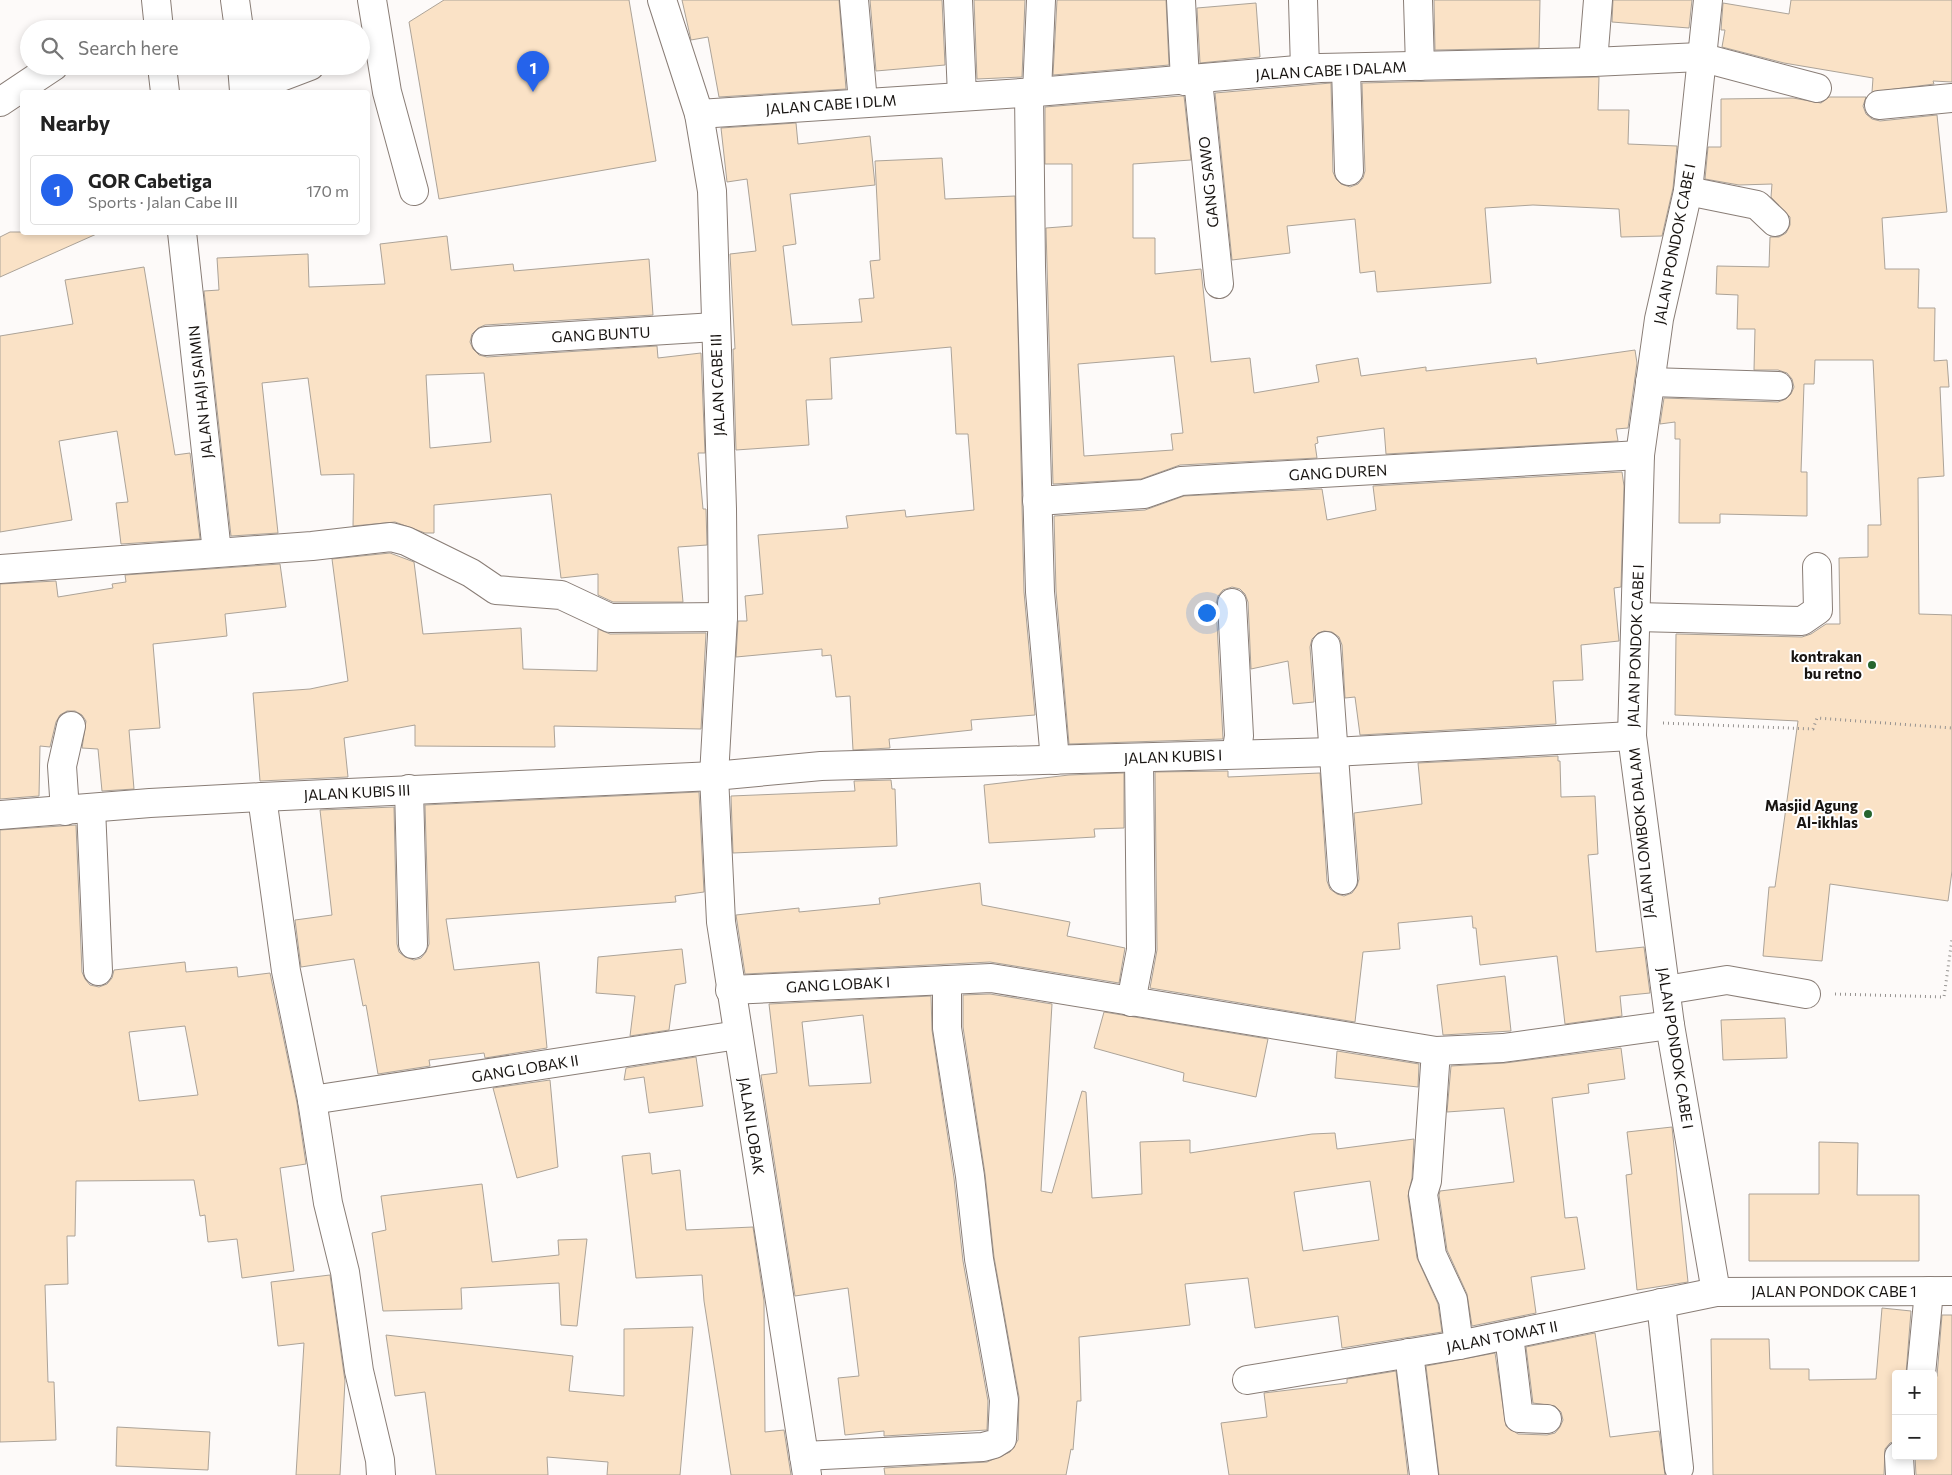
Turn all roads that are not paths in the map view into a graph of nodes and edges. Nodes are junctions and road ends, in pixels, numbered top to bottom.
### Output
1 (156, 0) edge
2 (235, 0) edge
3 (372, 0) edge
4 (662, 0) edge
5 (854, 0) edge
6 (958, 0) edge
7 (1041, 0) edge
8 (1181, 0) edge
9 (1303, 0) edge
10 (1418, 0) edge
11 (1598, 0) edge
12 (1708, 0) edge
13 (157, 20) edge
14 (238, 20) edge
15 (370, 29) edge
16 (370, 47) edge
17 (1700, 57) junction
18 (1592, 62) junction
19 (1420, 66) junction
20 (1346, 68) junction
21 (1305, 70) junction
22 (40, 75) edge
23 (163, 75) edge
24 (275, 75) edge
25 (1192, 80) junction
26 (243, 83) edge
27 (1817, 88) dead end
28 (165, 90) edge
29 (1033, 92) junction
30 (962, 96) junction
31 (1952, 98) edge
32 (0, 102) edge
33 (862, 102) junction
34 (1879, 105) dead end
35 (699, 114) junction
36 (1349, 171) dead end
37 (414, 191) dead end
38 (1688, 191) junction
39 (1775, 222) dead end
40 (182, 235) edge
41 (1218, 284) dead end
42 (715, 327) junction
43 (486, 340) dead end
44 (1650, 382) junction
45 (1778, 386) dead end
46 (1640, 455) junction
47 (1037, 501) junction
48 (217, 552) junction
49 (1816, 567) dead end
50 (0, 569) edge
51 (1232, 603) dead end
52 (723, 617) junction
53 (1636, 617) junction
54 (1326, 646) dead end
55 (71, 726) dead end
56 (1632, 736) junction
57 (1333, 752) junction
58 (1236, 754) junction
59 (1139, 758) junction
60 (1055, 760) junction
61 (714, 776) junction
62 (409, 789) junction
63 (262, 797) junction
64 (78, 810) junction
65 (0, 815) edge
66 (1343, 880) dead end
67 (413, 944) dead end
68 (98, 971) dead end
69 (946, 980) junction
70 (730, 990) junction
71 (1666, 990) junction
72 (1804, 994) road end
73 (1131, 1002) junction
74 (1670, 1025) junction
75 (738, 1035) junction
76 (1436, 1050) junction
77 (312, 1100) junction
78 (1940, 1291) edge
79 (1716, 1292) junction
80 (1661, 1303) junction
81 (1509, 1335) junction
82 (1459, 1345) junction
83 (1409, 1353) junction
84 (1922, 1370) edge
85 (1247, 1380) dead end
86 (1547, 1419) dead end
87 (1899, 1460) edge
88 (805, 1465) edge
89 (1679, 1468) dead end
90 (381, 1475) edge
91 (1424, 1475) edge
92 (1900, 1475) edge

1 - 13 street
2 - 14 street
3 - 15 street
4 - 35 street, JALAN CABE III
5 - 33 street
6 - 30 street
7 - 29 street
8 - 25 street, GANG SAWO
9 - 21 street
10 - 19 street
11 - 18 street
12 - 17 street, JALAN PONDOK CABE I
16 - 37 street
17 - 18 street, JALAN CABE I DALAM
17 - 27 street, JALAN CABE I DALAM
17 - 38 street, JALAN PONDOK CABE I
18 - 19 street, JALAN CABE I DALAM
19 - 20 street, JALAN CABE I DALAM
20 - 21 street, JALAN CABE I DALAM
20 - 36 street
21 - 25 street, JALAN CABE I DALAM
22 - 32 street
23 - 28 street
24 - 26 street
25 - 29 street, JALAN CABE I DALAM
25 - 41 street, GANG SAWO
29 - 30 street, JALAN CABE I DALAM
29 - 47 street
30 - 33 street, JALAN CABE I DLM
31 - 34 street
33 - 35 street, JALAN CABE I DLM
35 - 42 street, JALAN CABE III
38 - 39 street
38 - 44 street, JALAN PONDOK CABE I
40 - 48 street, JALAN HAJI SAIMIN
42 - 43 street, GANG BUNTU
42 - 52 street, JALAN CABE III
44 - 45 street
44 - 46 street, JALAN PONDOK CABE I
46 - 47 street, GANG DUREN
46 - 53 street, JALAN PONDOK CABE I
47 - 60 street
48 - 50 street
48 - 52 street
49 - 53 street
51 - 58 street
52 - 61 street, JALAN CABE III
53 - 56 street, JALAN PONDOK CABE I
54 - 57 street
55 - 64 street
56 - 57 street, JALAN KUBIS I
56 - 71 street, JALAN PONDOK CABE I
57 - 58 street, JALAN KUBIS I
57 - 66 street
58 - 59 street, JALAN KUBIS I
59 - 60 street, JALAN KUBIS I
59 - 73 street
60 - 61 street, JALAN KUBIS I
61 - 62 street, JALAN KUBIS III
61 - 70 street, JALAN LOBAK
62 - 63 street, JALAN KUBIS III
62 - 67 street
63 - 64 street, JALAN KUBIS III
63 - 77 street
64 - 65 street, JALAN KUBIS III
64 - 68 street
69 - 70 street, GANG LOBAK I
69 - 73 street, GANG LOBAK I
69 - 88 street
70 - 75 street, JALAN LOBAK
71 - 72 street
71 - 74 street, JALAN PONDOK CABE I
73 - 76 street, GANG LOBAK I
74 - 76 street, GANG LOBAK I
74 - 79 street, JALAN PONDOK CABE I
75 - 77 street, GANG LOBAK II
75 - 88 street, JALAN LOBAK
76 - 82 street
77 - 90 street
78 - 79 street, JALAN PONDOK CABE 1
78 - 84 street
79 - 80 street, JALAN TOMAT II
80 - 81 street, JALAN TOMAT II
80 - 89 street
81 - 82 street, JALAN TOMAT II
81 - 86 street
82 - 83 street, JALAN TOMAT II
83 - 85 street, JALAN TOMAT II
83 - 91 street
87 - 92 street

